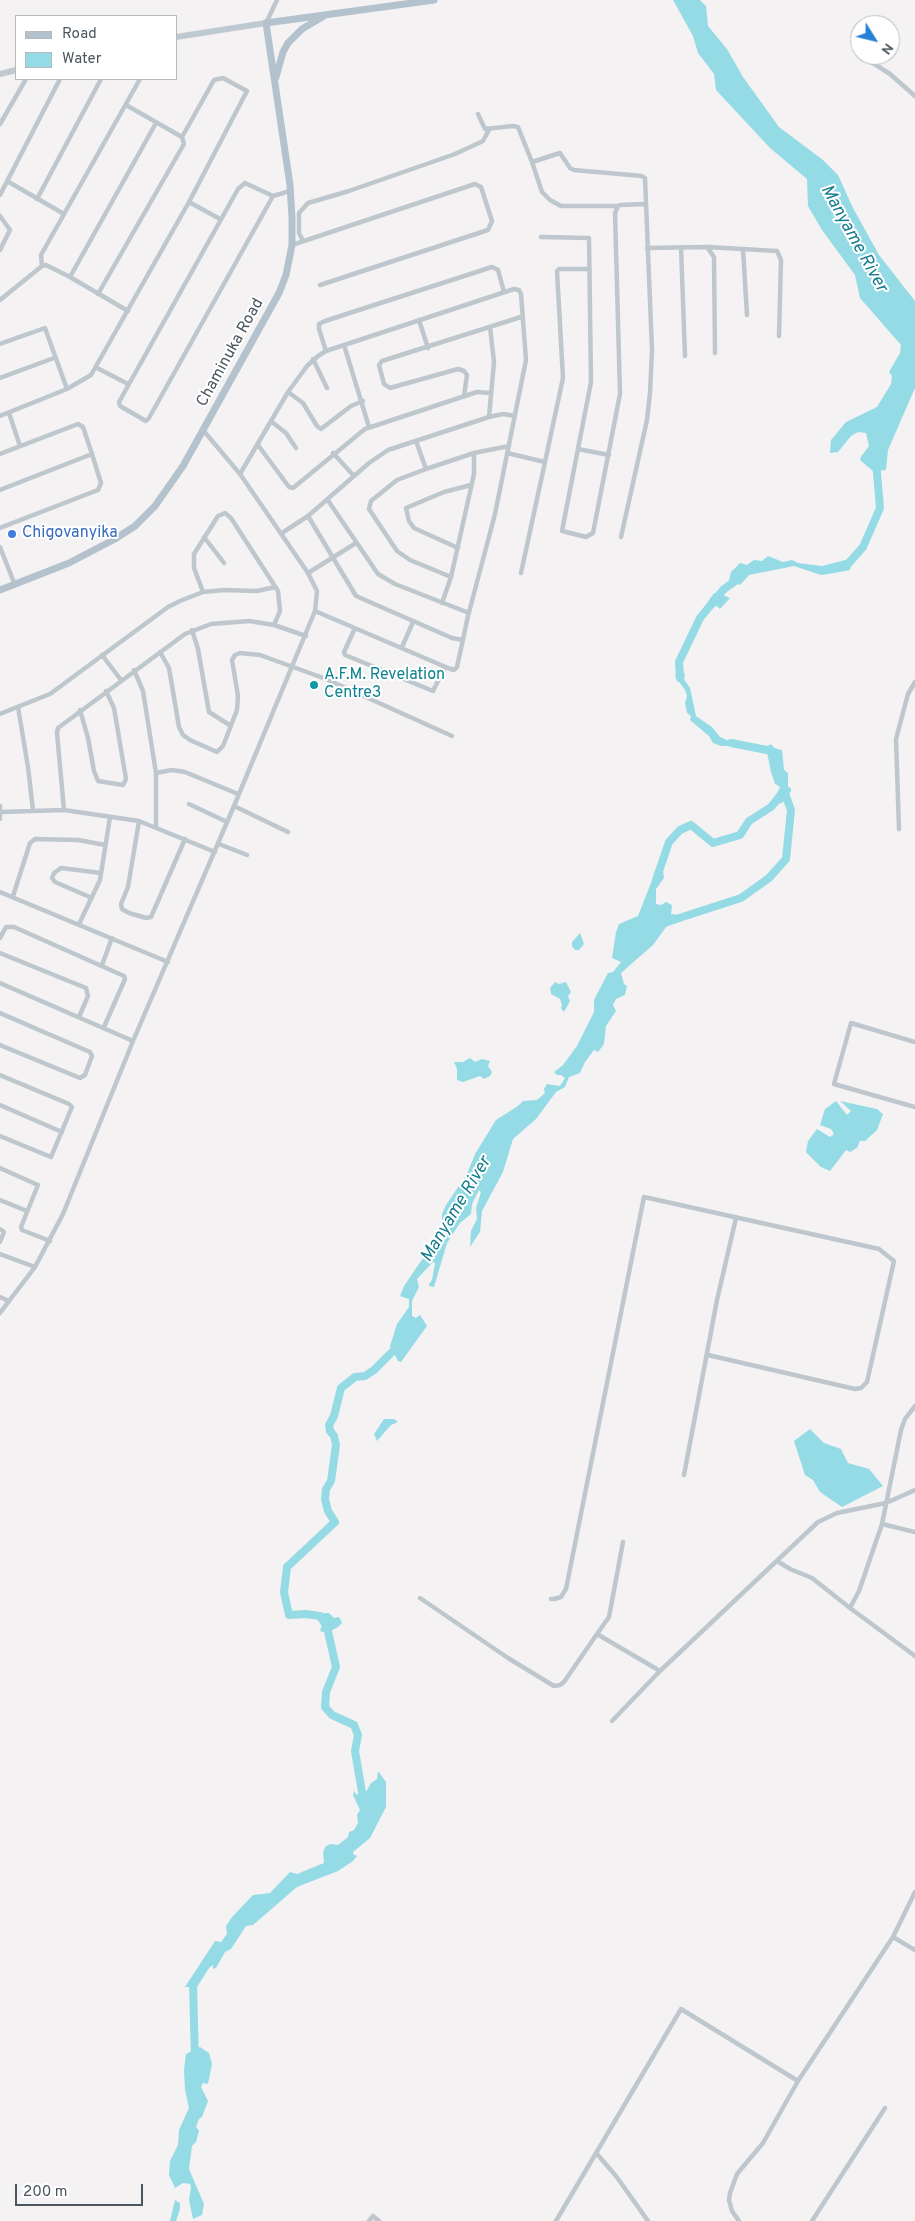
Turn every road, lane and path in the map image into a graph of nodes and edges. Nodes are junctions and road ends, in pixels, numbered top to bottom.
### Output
1 (277, 0) edge
2 (434, 0) edge
3 (328, 14) junction
4 (266, 23) junction
5 (178, 37) edge
6 (876, 65) edge
7 (15, 70) edge
8 (0, 74) edge
9 (25, 80) edge
10 (59, 80) edge
11 (100, 80) edge
12 (139, 80) edge
13 (275, 82) junction
14 (915, 96) edge
15 (126, 105) junction
16 (478, 114) dead end
17 (156, 123) junction
18 (0, 124) edge
19 (489, 130) junction
20 (182, 137) junction
21 (532, 162) junction
22 (8, 181) junction
23 (290, 191) junction
24 (0, 195) edge
25 (273, 196) junction
26 (37, 199) junction
27 (189, 202) junction
28 (645, 204) junction
29 (618, 206) junction
30 (64, 214) junction
31 (0, 216) edge
32 (220, 219) junction
33 (542, 237) dead end
34 (303, 241) junction
35 (292, 245) junction
36 (681, 247) junction
37 (707, 247) junction
38 (647, 248) junction
39 (0, 250) edge
40 (743, 250) junction
41 (42, 266) junction
42 (589, 269) junction
43 (70, 278) junction
44 (320, 285) dead end
45 (504, 292) junction
46 (98, 294) junction
47 (0, 300) edge
48 (128, 311) junction
49 (747, 315) dead end
50 (522, 317) junction
51 (419, 320) junction
52 (490, 327) junction
53 (779, 336) dead end
54 (0, 344) edge
55 (344, 345) junction
56 (428, 348) junction
57 (326, 351) junction
58 (715, 353) dead end
59 (685, 356) dead end
60 (54, 358) junction
61 (313, 359) junction
62 (96, 368) junction
63 (0, 378) edge
64 (128, 384) junction
65 (327, 388) dead end
66 (67, 389) junction
67 (288, 392) junction
68 (490, 393) junction
69 (464, 396) junction
70 (363, 401) junction
71 (8, 413) junction
72 (0, 416) edge
73 (516, 416) junction
74 (489, 417) junction
75 (272, 422) junction
76 (369, 427) junction
77 (203, 430) junction
78 (416, 441) junction
79 (20, 446) junction
80 (258, 446) junction
81 (509, 446) junction
82 (296, 448) dead end
83 (578, 449) junction
84 (474, 453) junction
85 (507, 453) junction
86 (0, 454) edge
87 (92, 454) junction
88 (333, 454) junction
89 (609, 455) junction
90 (545, 462) junction
91 (426, 469) junction
92 (240, 474) junction
93 (354, 476) junction
94 (471, 485) junction
95 (0, 490) edge
96 (327, 499) junction
97 (308, 516) junction
98 (0, 528) edge
99 (282, 533) junction
100 (204, 537) junction
101 (621, 537) dead end
102 (356, 543) junction
103 (0, 547) edge
104 (458, 548) junction
105 (332, 558) junction
106 (224, 563) dead end
107 (308, 573) junction
108 (521, 573) dead end
109 (451, 577) junction
110 (15, 584) junction
111 (275, 587) junction
112 (0, 590) edge
113 (203, 592) junction
114 (442, 603) junction
115 (315, 611) junction
116 (469, 613) junction
117 (413, 622) junction
118 (274, 626) junction
119 (355, 628) junction
120 (192, 630) junction
121 (306, 636) junction
122 (463, 640) junction
123 (402, 648) junction
124 (160, 652) junction
125 (102, 655) junction
126 (445, 667) junction
127 (293, 668) junction
128 (134, 670) junction
129 (121, 680) junction
130 (915, 682) edge
131 (106, 691) junction
132 (18, 707) junction
133 (80, 710) junction
134 (0, 714) edge
135 (231, 726) junction
136 (452, 736) dead end
137 (156, 773) junction
138 (238, 794) junction
139 (189, 804) dead end
140 (234, 806) junction
141 (0, 809) edge
142 (33, 810) junction
143 (64, 810) junction
144 (110, 817) junction
145 (0, 820) edge
146 (139, 821) junction
147 (227, 822) junction
148 (156, 826) junction
149 (899, 830) dead end
150 (288, 832) dead end
151 (185, 839) junction
152 (219, 844) junction
153 (105, 845) junction
154 (215, 852) junction
155 (247, 855) dead end
156 (101, 872) junction
157 (0, 892) edge
158 (13, 896) junction
159 (92, 898) junction
160 (80, 924) junction
161 (0, 938) edge
162 (112, 938) junction
163 (0, 952) edge
164 (168, 962) junction
165 (102, 965) junction
166 (0, 983) edge
167 (0, 1013) edge
168 (79, 1016) junction
169 (104, 1027) junction
170 (133, 1041) junction
171 (915, 1042) edge
172 (0, 1044) edge
173 (0, 1075) edge
174 (0, 1106) edge
175 (915, 1107) edge
176 (62, 1132) junction
177 (0, 1136) edge
178 (0, 1168) edge
179 (0, 1200) edge
180 (27, 1212) junction
181 (736, 1218) junction
182 (0, 1228) edge
183 (50, 1241) junction
184 (0, 1242) edge
185 (0, 1254) edge
186 (35, 1267) junction
187 (0, 1297) edge
188 (9, 1301) junction
189 (0, 1313) edge
190 (708, 1355) junction
191 (915, 1406) edge
192 (684, 1475) dead end
193 (915, 1490) edge
194 (886, 1503) junction
195 (882, 1524) junction
196 (915, 1532) edge
197 (623, 1542) dead end
198 (777, 1561) junction
199 (420, 1598) dead end
200 (551, 1598) dead end
201 (850, 1608) junction
202 (597, 1634) junction
203 (915, 1656) edge
204 (660, 1671) junction
205 (612, 1721) dead end
206 (915, 1892) edge
207 (893, 1937) junction
208 (915, 1950) edge
209 (798, 2081) junction
210 (885, 2108) dead end
211 (597, 2154) junction
212 (369, 2221) edge
213 (379, 2221) edge
214 (556, 2221) edge
215 (648, 2221) edge
216 (739, 2221) edge
217 (812, 2221) edge

1 - 4 street
2 - 3 main road
3 - 4 main road
3 - 13 main road
4 - 5 main road
4 - 13 main road, Chaminuka Road
6 - 14 street
7 - 8 main road
9 - 18 street
10 - 22 street
11 - 26 street
12 - 15 street
13 - 23 main road, Chaminuka Road
15 - 17 street
15 - 30 street
16 - 19 street
17 - 20 street
17 - 43 street
19 - 21 street
19 - 34 street
20 - 27 street
20 - 46 street
21 - 28 street
21 - 29 street
22 - 24 street
22 - 26 street
23 - 25 street
23 - 35 main road, Chaminuka Road
25 - 32 street
25 - 64 street
26 - 30 street
27 - 32 street
27 - 48 street
28 - 29 street
28 - 38 street
29 - 89 street
30 - 41 street
31 - 39 street
32 - 64 street
33 - 42 street
34 - 35 street
34 - 44 street
35 - 77 main road, Chaminuka Road
36 - 37 street
36 - 38 street
36 - 59 street
37 - 40 street
37 - 58 street
38 - 101 street
40 - 49 street
40 - 53 street
41 - 43 street
41 - 47 street
42 - 83 street
42 - 90 street
43 - 46 street
45 - 50 street
45 - 51 street
45 - 57 street
46 - 48 street
48 - 62 street
50 - 52 street
50 - 73 street
51 - 55 street
51 - 56 street
52 - 56 street
52 - 68 street
54 - 60 street
55 - 57 street
55 - 70 street
56 - 69 street
57 - 61 street
60 - 63 street
60 - 66 street
61 - 65 street
61 - 67 street
62 - 64 street
62 - 66 street
66 - 71 street
67 - 70 street
67 - 75 street
68 - 69 street
68 - 74 street
69 - 76 street
70 - 76 street
71 - 72 street
71 - 79 street
73 - 74 street
73 - 81 street
74 - 78 street
75 - 80 street
75 - 82 street
76 - 88 street
77 - 92 street
77 - 110 main road, Chaminuka Road
78 - 91 street
78 - 93 street
79 - 86 street
79 - 87 street
80 - 88 street
80 - 92 street
81 - 84 street
81 - 85 street
83 - 89 street
83 - 89 street
84 - 91 street
84 - 94 street
85 - 90 street
85 - 116 street
87 - 95 street
87 - 98 street
88 - 93 street
90 - 108 street
91 - 109 street
92 - 99 street
93 - 96 street
94 - 104 street
94 - 104 street
96 - 97 street
96 - 102 street
97 - 99 street
97 - 105 street
99 - 107 street
100 - 106 street
100 - 111 street
100 - 113 street
102 - 105 street
102 - 114 street
103 - 110 street
104 - 109 street
105 - 107 street
105 - 117 street
107 - 115 street
109 - 114 street
110 - 112 main road, Chaminuka Road
111 - 113 street
111 - 118 street
113 - 125 street
114 - 116 street
115 - 119 street
115 - 121 street
116 - 122 street
117 - 122 street
117 - 123 street
118 - 120 street
118 - 121 street
119 - 123 street
119 - 126 street
120 - 124 street
120 - 135 street
121 - 127 street
122 - 126 street
123 - 126 street
124 - 128 street
124 - 135 street
125 - 129 street
125 - 132 street
127 - 135 street
127 - 136 street
127 - 138 street
128 - 129 street
128 - 137 street
129 - 131 street
130 - 149 street
131 - 133 street
131 - 133 street
132 - 134 street
132 - 142 street
133 - 143 street
137 - 138 street
137 - 148 street
138 - 140 street
139 - 147 street
140 - 147 street
140 - 150 street
141 - 142 street
141 - 145 street
142 - 143 street
143 - 144 street
144 - 146 street
144 - 153 street
146 - 148 street
146 - 151 street
147 - 152 street
148 - 151 street
151 - 154 street
152 - 154 street
152 - 155 street
153 - 156 street
153 - 158 street
154 - 164 street
156 - 159 street
156 - 159 street
157 - 158 street
158 - 160 street
159 - 160 street
160 - 162 street
161 - 165 street
162 - 164 street
162 - 165 street
163 - 168 street
164 - 170 street
165 - 169 street
166 - 168 street
167 - 172 street
168 - 169 street
169 - 170 street
170 - 183 street
171 - 175 street
173 - 176 street
174 - 176 street
176 - 177 street
178 - 180 street
179 - 180 street
180 - 183 street
181 - 190 street
181 - 190 street
181 - 200 street
182 - 184 street
183 - 186 street
185 - 186 street
186 - 188 street
187 - 188 street
188 - 189 street
190 - 192 street
191 - 194 street
193 - 194 street
194 - 195 street
194 - 198 street
195 - 196 street
195 - 201 street
197 - 202 street
198 - 201 street
198 - 204 street
199 - 202 street
201 - 203 street
202 - 204 street
204 - 205 street
206 - 207 street
207 - 208 street
207 - 209 street
209 - 211 street
209 - 216 street
210 - 217 street
211 - 214 street
211 - 215 street
212 - 213 street

